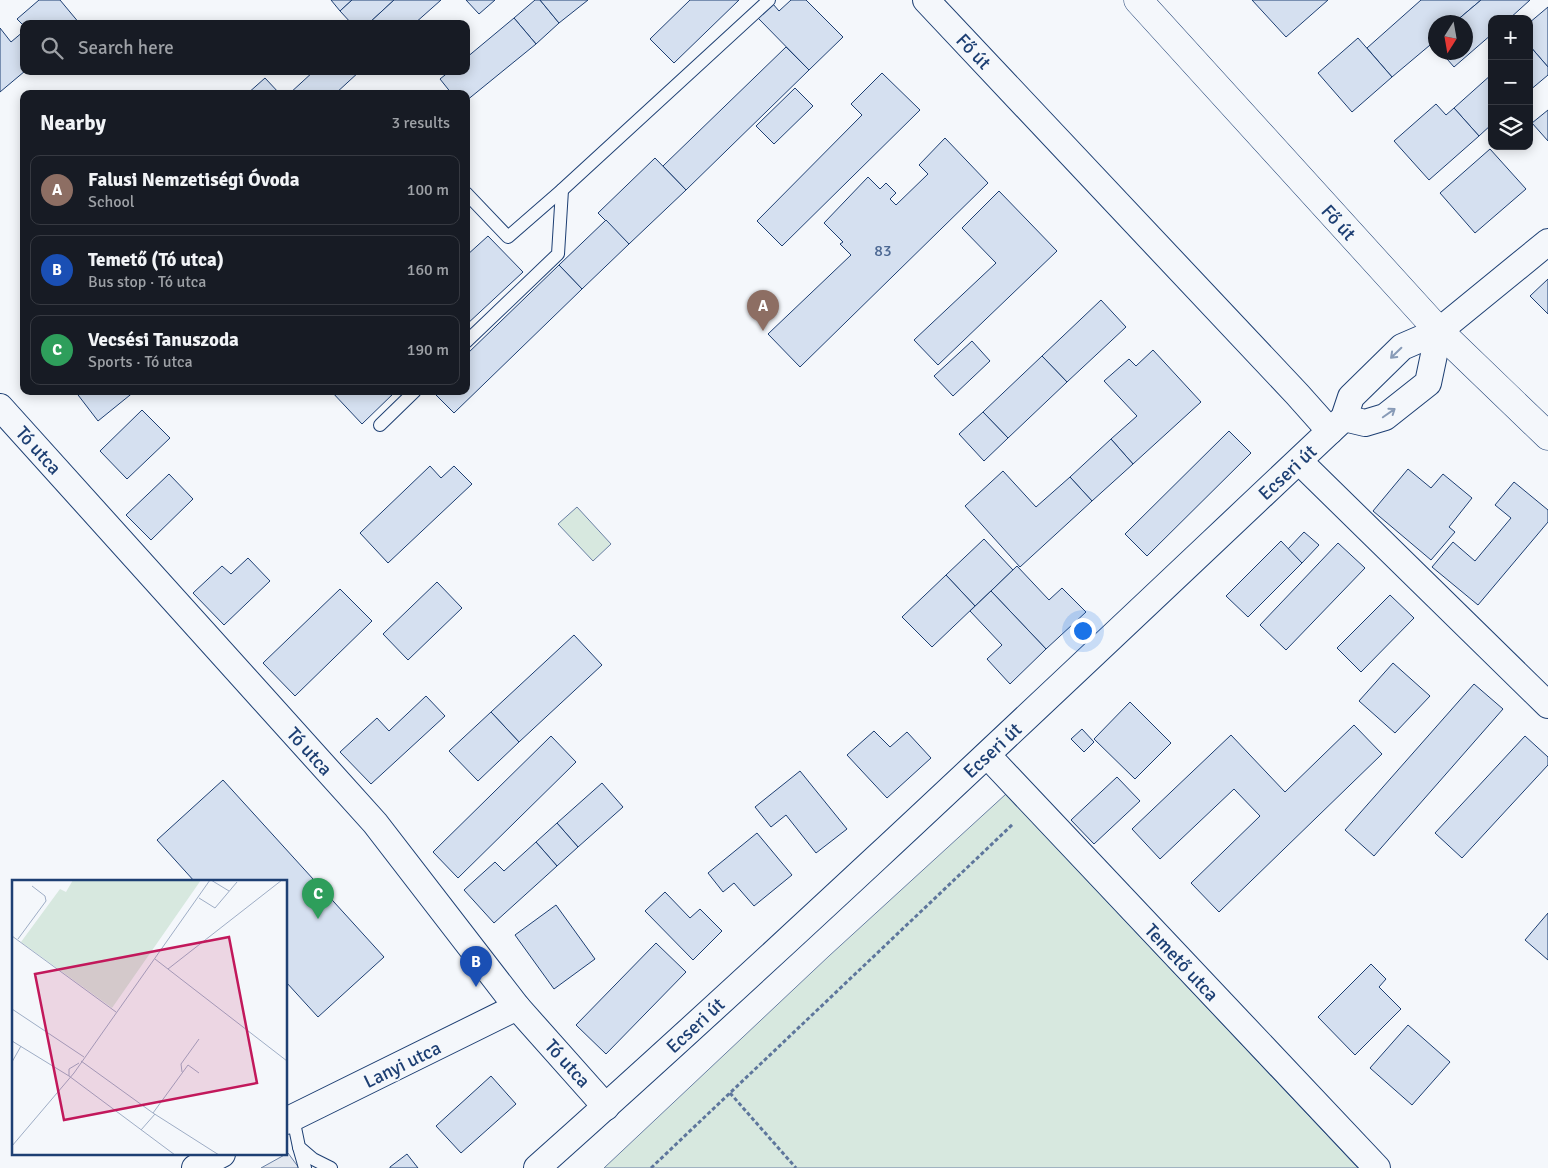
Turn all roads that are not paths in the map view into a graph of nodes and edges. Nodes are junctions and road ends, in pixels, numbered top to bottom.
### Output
1 (769, 0) edge
2 (926, 0) edge
3 (1138, 0) edge
4 (562, 190) junction
5 (470, 197) edge
6 (1548, 242) edge
7 (1439, 331) junction
8 (470, 338) edge
9 (411, 395) edge
10 (0, 407) edge
11 (380, 424) dead end
12 (1336, 424) junction
13 (1548, 436) edge
14 (1299, 461) junction
15 (1548, 705) edge
16 (987, 755) junction
17 (517, 1007) junction
18 (606, 1107) junction
19 (289, 1119) edge
20 (218, 1156) edge
21 (313, 1165) edge
22 (195, 1168) edge
23 (331, 1168) edge
24 (537, 1168) edge
25 (1377, 1168) edge

1 - 4 lane
2 - 12 street, Fő út
3 - 7 main road, Fő út
4 - 5 lane
4 - 8 lane
6 - 7 street, Ecseri út
7 -> 12 street, Ecseri út
12 -> 7 street
7 - 13 main road, Fő út
9 - 11 lane
10 - 17 street, Tó utca
12 - 14 street, Ecseri út
14 - 15 street
14 - 16 street, Ecseri út
16 - 18 street, Ecseri út
16 - 25 street, Temető utca
17 - 18 street, Tó utca
17 - 19 street, Lanyi utca
18 - 24 street, Ecseri út
19 - 21 lane
20 - 22 street
21 - 23 lane

